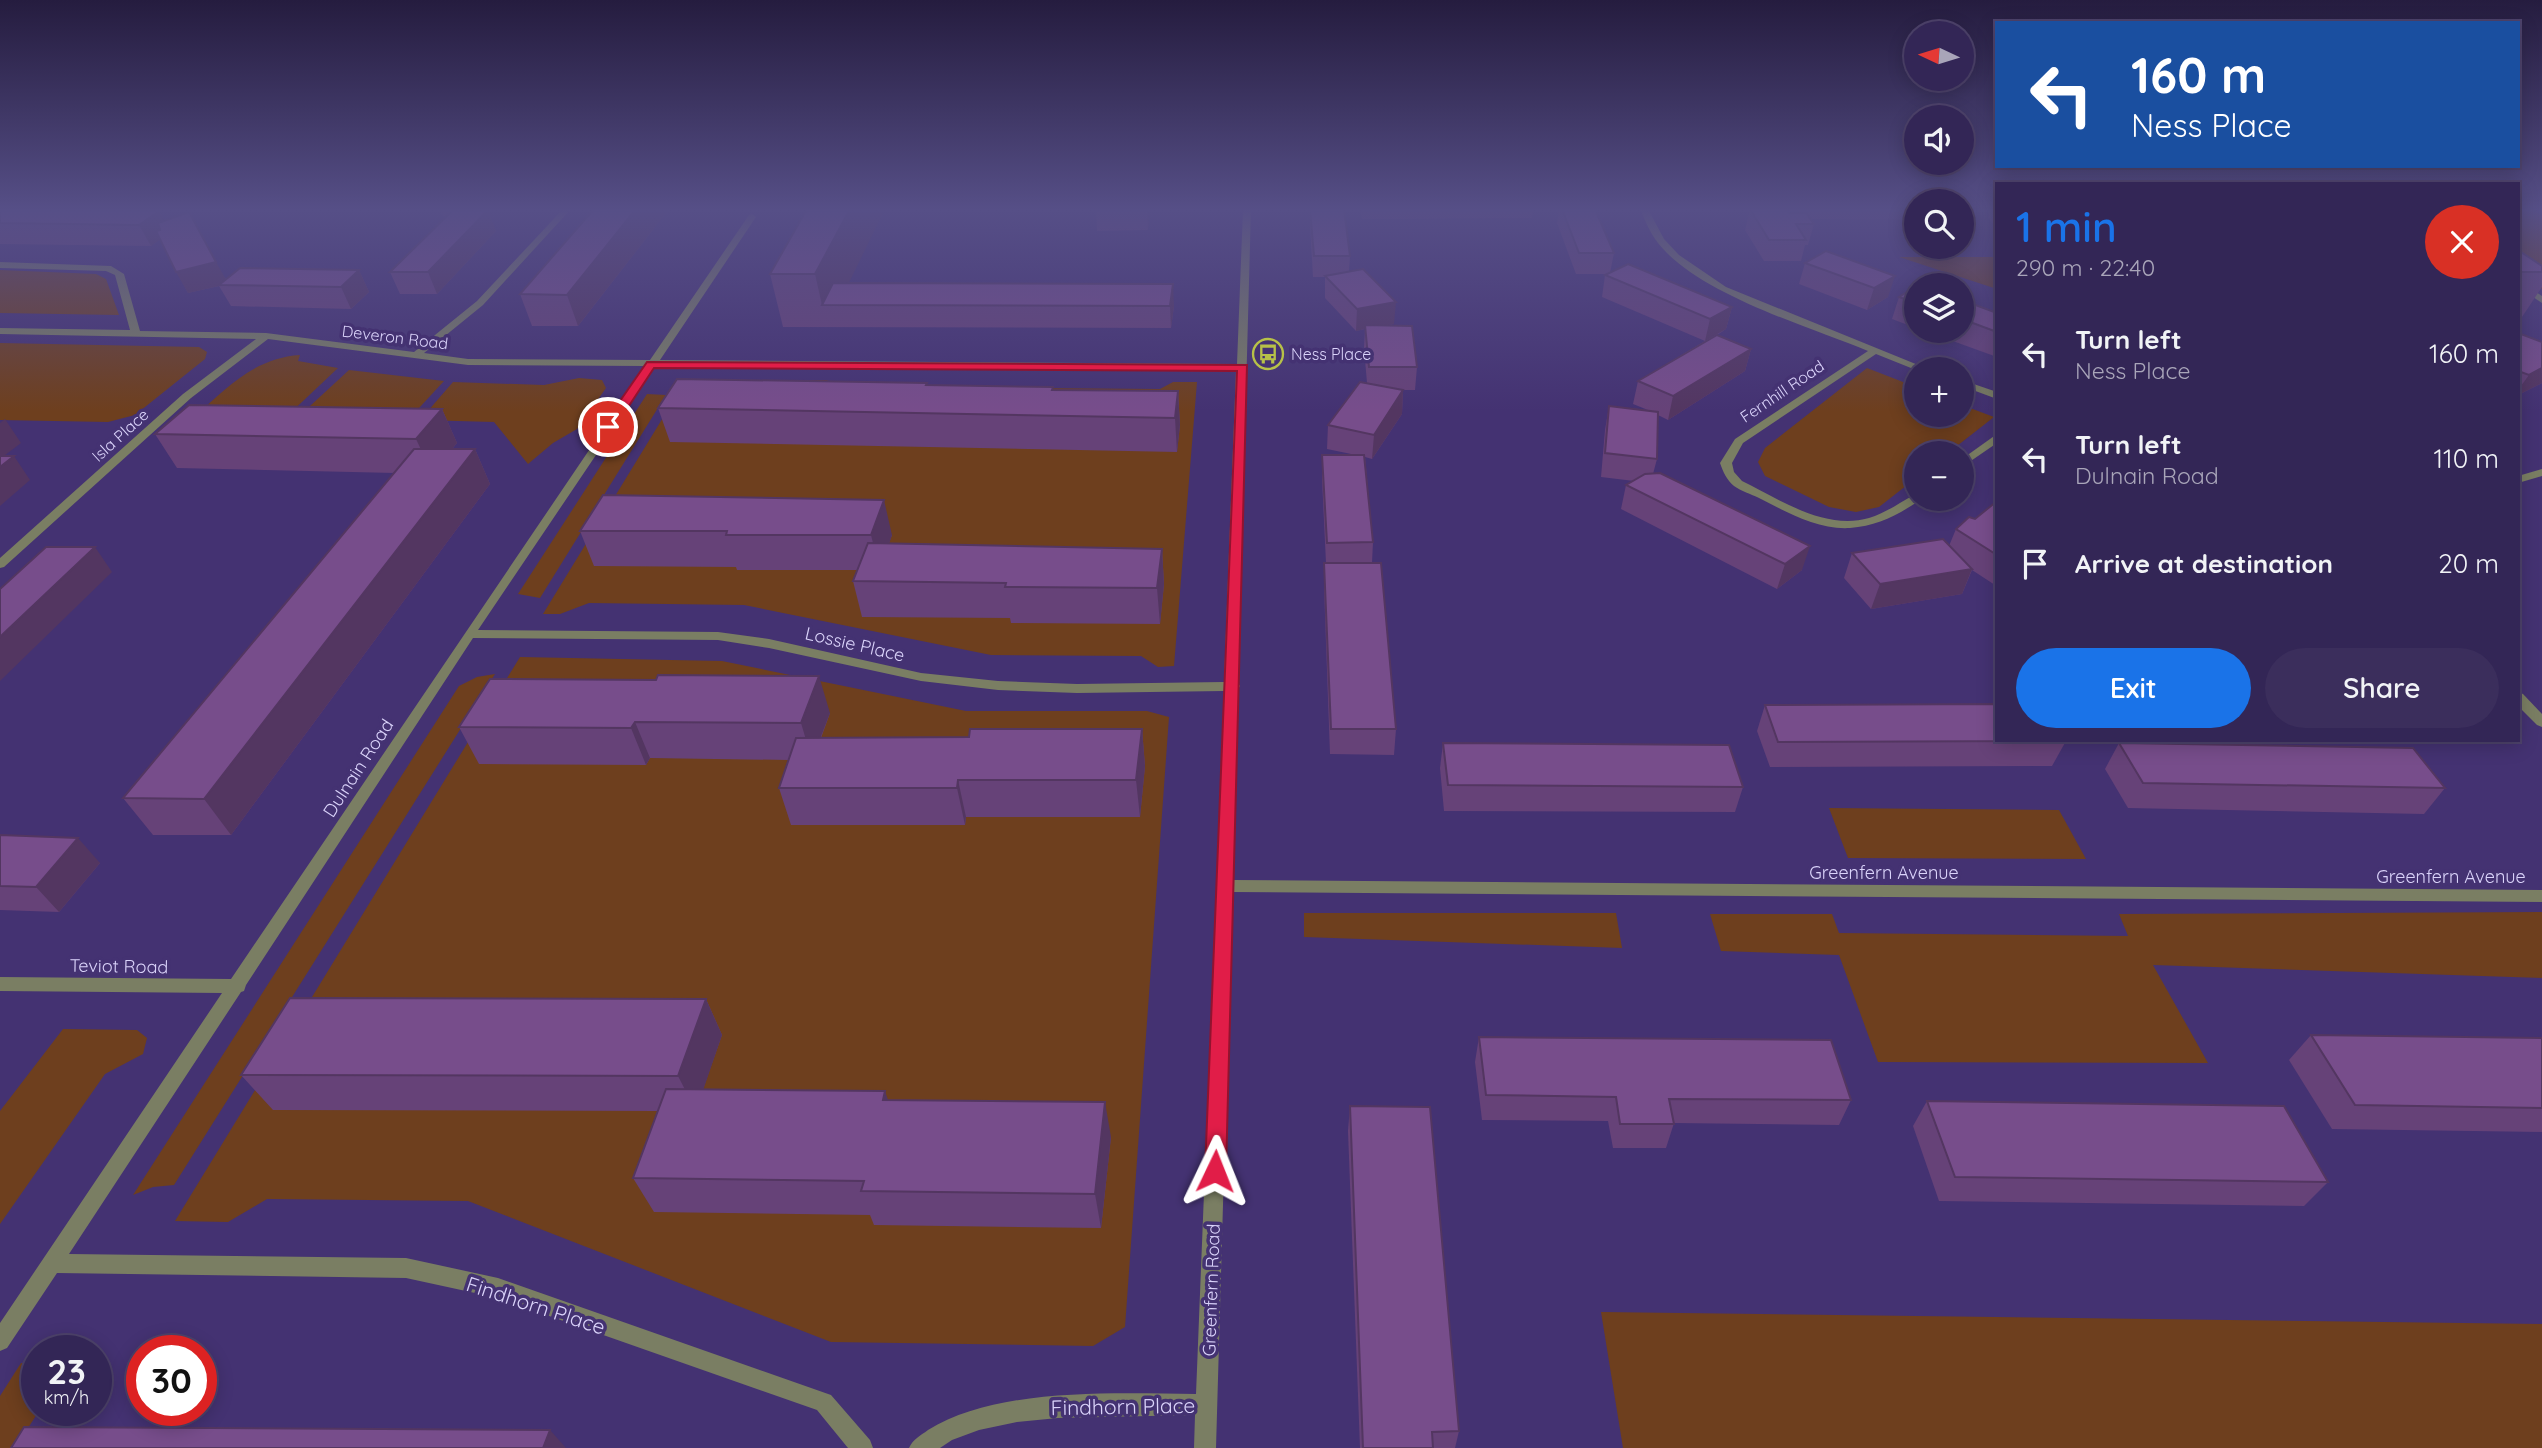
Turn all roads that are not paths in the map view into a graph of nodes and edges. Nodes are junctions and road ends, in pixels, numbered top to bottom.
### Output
1 (120, 277) edge
2 (504, 277) edge
3 (711, 277) edge
4 (1245, 277) edge
5 (1703, 277) edge
6 (2520, 284) edge
7 (2542, 300) edge
8 (0, 331) edge
9 (135, 332) junction
10 (266, 336) junction
11 (1874, 351) junction
12 (415, 356) junction
13 (1904, 362) edge
14 (651, 365) junction
15 (1243, 367) junction
16 (1974, 387) edge
17 (1995, 395) edge
18 (1995, 439) edge
19 (1974, 455) edge
20 (2542, 472) edge
21 (2520, 479) edge
22 (1904, 507) edge
23 (0, 564) edge
24 (469, 634) junction
25 (1233, 686) junction
26 (2520, 699) edge
27 (2542, 722) edge
28 (1226, 886) junction
29 (2542, 897) edge
30 (0, 984) edge
31 (238, 986) junction
32 (52, 1263) junction
33 (0, 1341) edge
34 (1207, 1405) junction
35 (862, 1448) edge
36 (920, 1448) edge
37 (1205, 1448) edge

1 - 9 street
2 - 12 street
3 - 14 street, Dulnain Road
4 - 15 street, Greenfern Road
5 - 11 street, Fernhill Road
6 - 7 street
8 - 9 street, Deveron Road
9 - 10 street, Deveron Road
10 - 12 street, Deveron Road
10 - 23 street, Isla Place
11 - 13 street, Fernhill Road
11 - 22 street, Fernhill Road
12 - 14 street, Deveron Road
14 - 15 street
14 - 24 street, Dulnain Road
15 - 25 street, Greenfern Road
16 - 17 street
18 - 19 street
20 - 21 street
24 - 25 street, Lossie Place
24 - 31 street, Dulnain Road
25 - 28 street, Greenfern Road
26 - 27 street
28 - 29 street, Greenfern Avenue
28 - 34 street, Greenfern Road
30 - 31 street, Teviot Road
31 - 32 street, Dulnain Road
32 - 33 street, Dulnain Road
32 - 35 street, Findhorn Place
34 - 36 street, Findhorn Place
34 - 37 street, Greenfern Road

